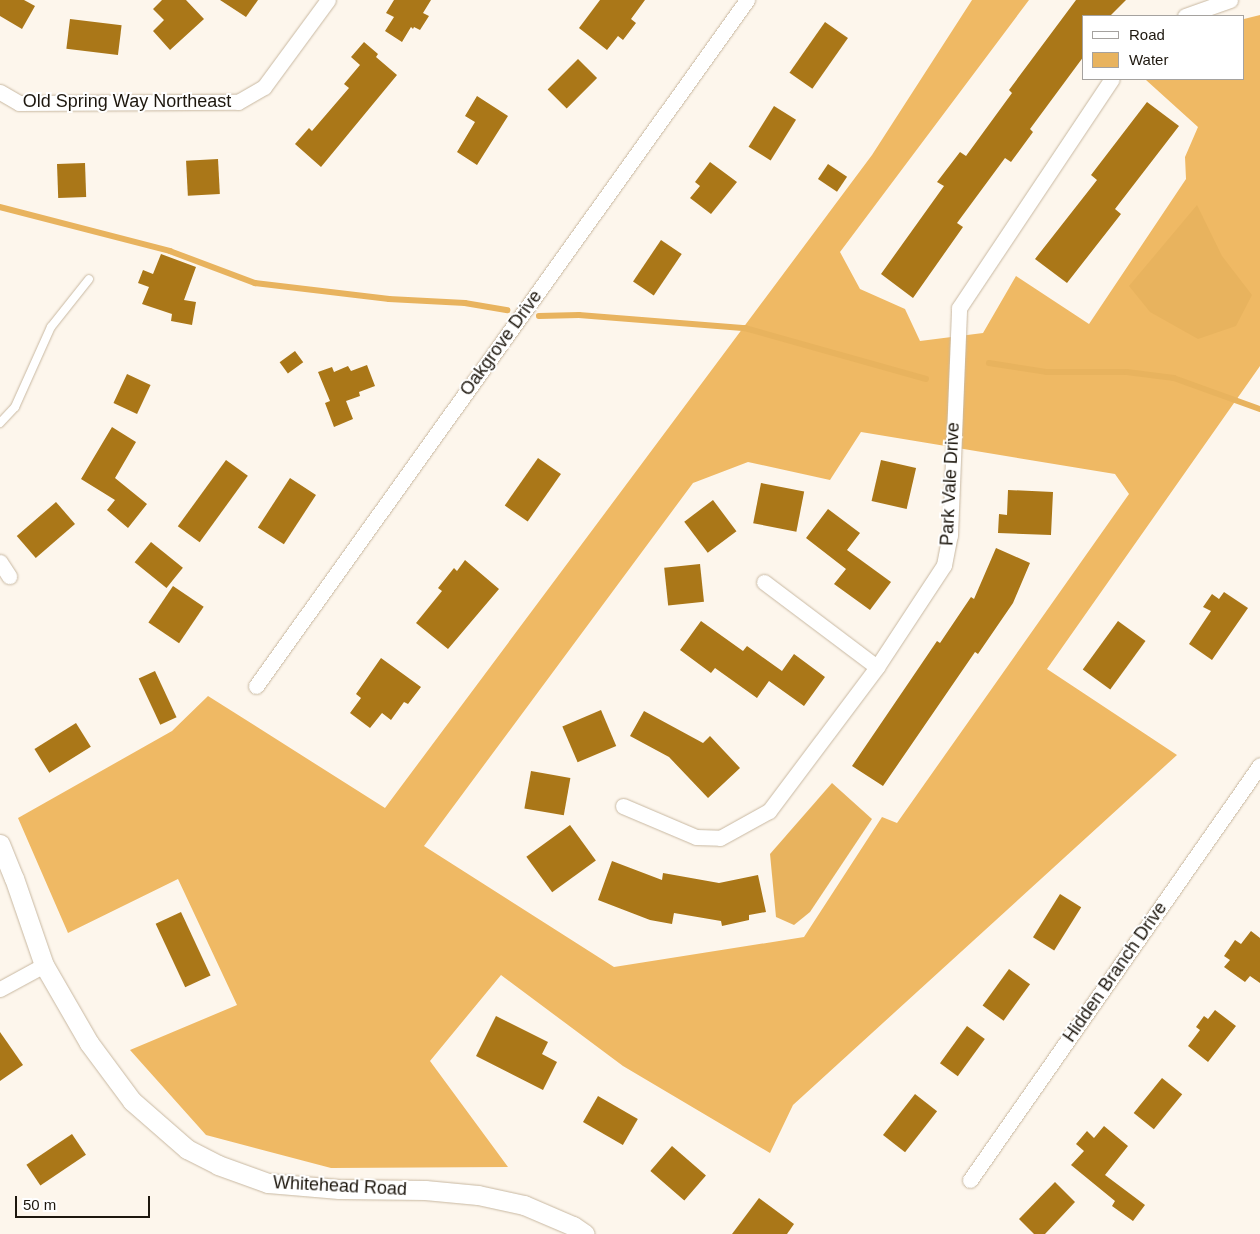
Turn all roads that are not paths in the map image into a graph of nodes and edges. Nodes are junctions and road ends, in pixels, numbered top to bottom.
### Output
1 (328, 0) edge
2 (747, 0) edge
3 (1230, 0) edge
4 (1188, 15) edge
5 (1111, 80) edge
6 (0, 92) edge
7 (89, 279) dead end
8 (0, 423) edge
9 (0, 562) edge
10 (9, 576) dead end
11 (764, 582) dead end
12 (877, 667) junction
13 (256, 686) dead end
14 (1260, 766) edge
15 (623, 806) dead end
16 (0, 844) edge
17 (44, 964) junction
18 (0, 989) edge
19 (970, 1180) dead end
20 (585, 1234) edge

1 - 6 street, Old Spring Way Northeast
2 - 13 street, Oakgrove Drive
3 - 4 street
5 - 12 street, Park Vale Drive
7 - 8 lane
9 - 10 street
11 - 12 street
12 - 15 street, Park Vale Drive
14 - 19 street, Hidden Branch Drive
16 - 17 street, Whitehead Road
17 - 18 street
17 - 20 street, Whitehead Road

